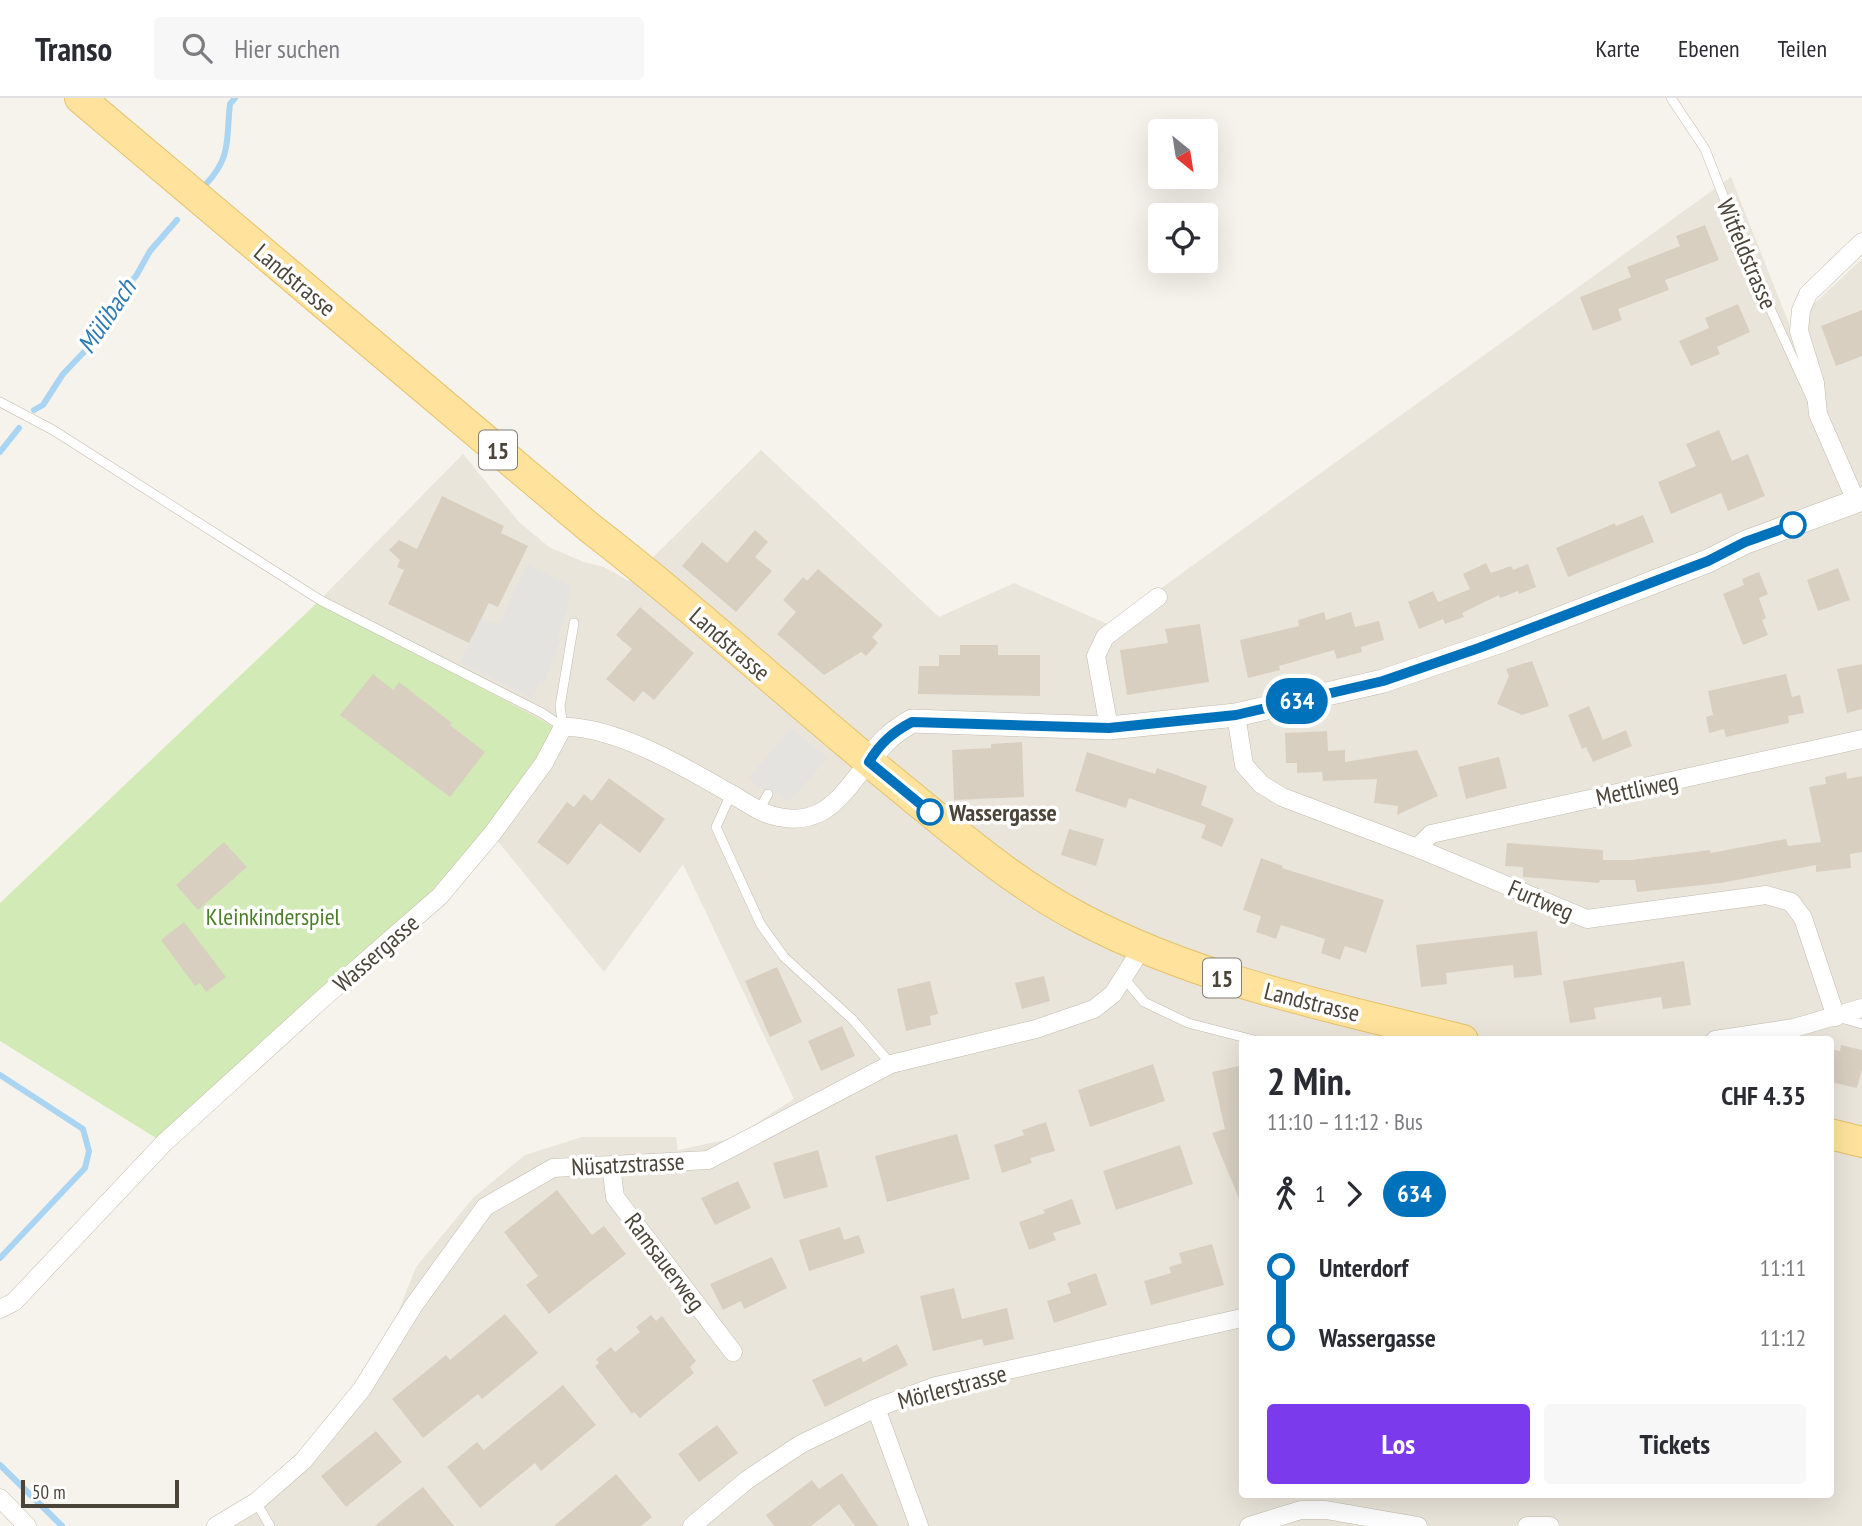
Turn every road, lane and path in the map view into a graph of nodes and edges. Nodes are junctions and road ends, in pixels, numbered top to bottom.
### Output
1 (80, 98) edge
2 (1671, 98) edge
3 (1862, 242) edge
4 (0, 402) edge
5 (1818, 414) junction
6 (1859, 500) edge
7 (1158, 597) dead end
8 (574, 623) dead end
9 (1236, 715) junction
10 (563, 727) junction
11 (1109, 728) junction
12 (1862, 739) edge
13 (869, 762) junction
14 (731, 794) junction
15 (1417, 848) junction
16 (1142, 948) junction
17 (1124, 978) junction
18 (1862, 1008) edge
19 (1836, 1017) junction
20 (1862, 1024) edge
21 (1239, 1036) edge
22 (1441, 1036) edge
23 (1741, 1036) edge
24 (891, 1065) junction
25 (1834, 1135) edge
26 (1862, 1142) edge
27 (611, 1165) junction
28 (0, 1309) edge
29 (1239, 1319) edge
30 (733, 1352) dead end
31 (876, 1408) junction
32 (0, 1498) edge
33 (256, 1502) junction
34 (27, 1526) edge
35 (216, 1526) edge
36 (270, 1526) edge
37 (692, 1526) edge
38 (919, 1526) edge
39 (1250, 1526) edge
40 (1418, 1526) edge
41 (1527, 1526) edge
42 (1550, 1526) edge

1 - 13 main road, Landstrasse / 15
2 - 5 lane, Witfeldstrasse
3 - 5 street
4 - 10 lane
5 - 6 street
6 - 9 street
7 - 11 street
8 - 10 lane
9 - 11 street
9 - 15 street, Furtweg
10 - 14 street
10 - 28 street, Wassergasse
11 - 13 street
12 - 15 street, Mettliweg
13 - 14 street
13 - 16 main road, Landstrasse / 15
14 - 24 lane
15 - 19 street, Furtweg
16 - 17 street, Nüsatzstrasse
16 - 22 main road, Landstrasse / 15
17 - 21 lane
17 - 24 street, Nüsatzstrasse
18 - 19 street
19 - 20 lane
19 - 23 street
24 - 27 street, Nüsatzstrasse
25 - 26 main road
27 - 30 street, Ramsauerweg
27 - 33 street, Nüsatzstrasse
29 - 31 street, Mörlerstrasse
31 - 37 street, Mörlerstrasse
31 - 38 street
32 - 34 street
33 - 35 street, Nüsatzstrasse
33 - 36 lane
39 - 40 street
41 - 42 street

